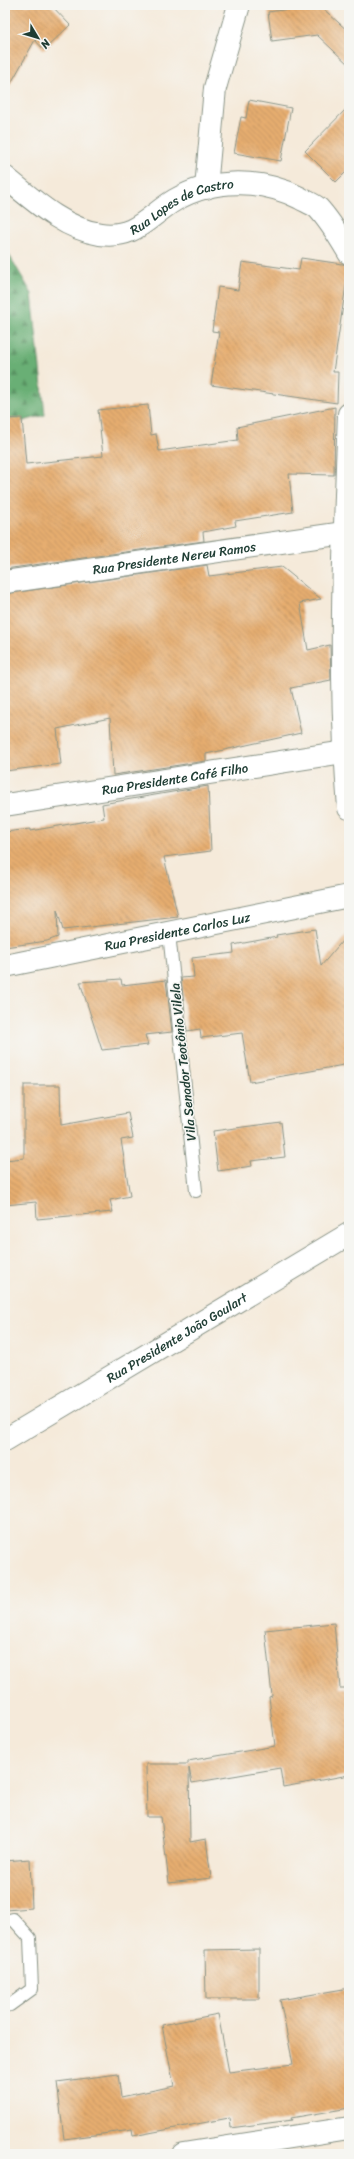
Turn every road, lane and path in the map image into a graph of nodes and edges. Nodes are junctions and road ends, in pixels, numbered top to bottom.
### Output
1 (239, 5) edge
2 (5, 177) edge
3 (206, 188) junction
4 (349, 253) edge
5 (349, 414) edge
6 (344, 533) junction
7 (5, 582) edge
8 (344, 752) junction
9 (5, 805) edge
10 (349, 808) edge
11 (349, 896) edge
12 (169, 933) junction
13 (5, 966) edge
14 (196, 1191) dead end
15 (349, 1234) edge
16 (5, 1440) edge
17 (5, 1921) edge
18 (5, 2006) edge
19 (349, 2128) edge
20 (183, 2154) edge

1 - 3 street
2 - 3 street, Rua Lopes de Castro
3 - 4 street, Rua Lopes de Castro
5 - 6 street
6 - 7 street, Rua Presidente Nereu Ramos
6 - 8 street
8 - 9 street, Rua Presidente Café Filho
8 - 10 street
11 - 12 street, Rua Presidente Carlos Luz
12 - 13 street, Rua Presidente Carlos Luz
12 - 14 lane, Vila Senador Teotônio Vilela
15 - 16 street, Rua Presidente João Goulart
17 - 18 lane
19 - 20 street

